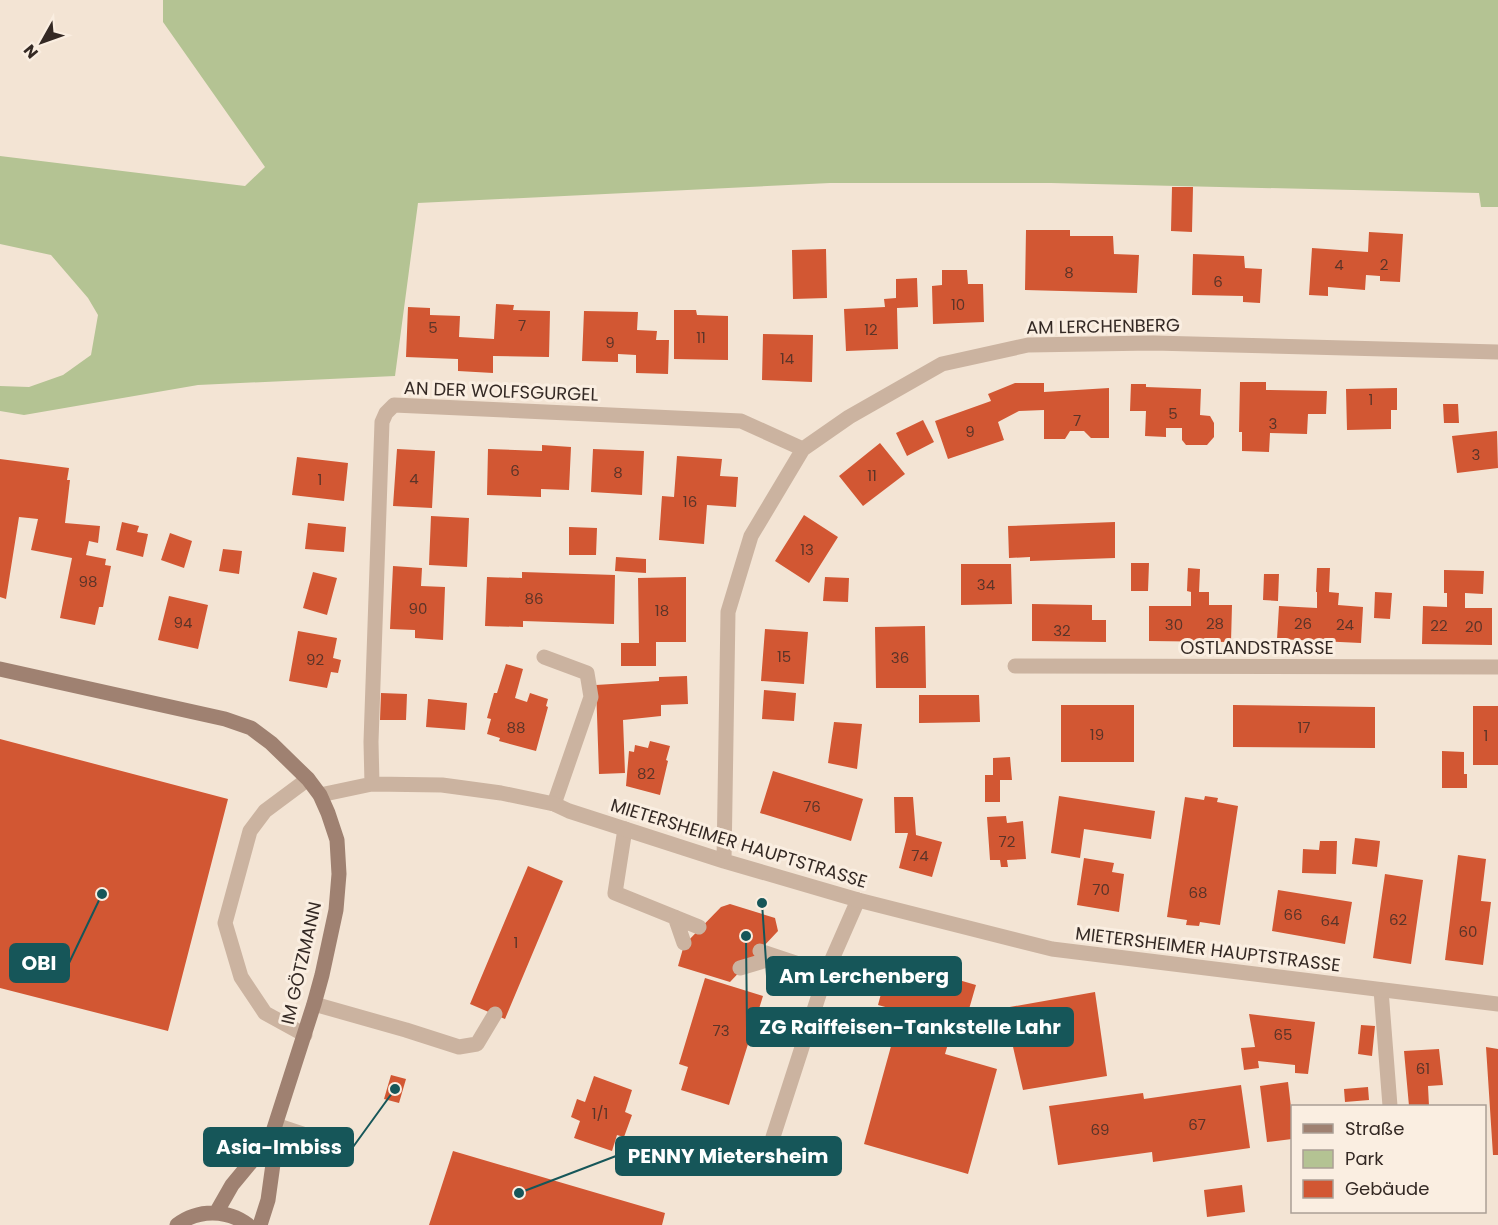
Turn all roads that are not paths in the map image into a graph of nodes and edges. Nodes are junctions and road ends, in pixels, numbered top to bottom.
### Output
1 (1498, 352) edge
2 (803, 449) junction
3 (544, 657) dead end
4 (1015, 666) dead end
5 (1498, 667) edge
6 (0, 669) edge
7 (308, 779) junction
8 (372, 784) junction
9 (320, 795) junction
10 (554, 804) junction
11 (625, 829) junction
12 (724, 861) junction
13 (858, 900) junction
14 (675, 917) junction
15 (699, 927) dead end
16 (684, 943) dead end
17 (760, 951) dead end
18 (777, 957) junction
19 (740, 968) dead end
20 (826, 973) junction
21 (1381, 990) junction
22 (314, 1004) junction
23 (1498, 1004) edge
24 (495, 1014) dead end
25 (304, 1035) junction
26 (1390, 1105) edge
27 (274, 1131) junction
28 (312, 1137) dead end
29 (772, 1137) dead end
30 (216, 1213) junction
31 (177, 1225) edge
32 (248, 1225) edge
33 (260, 1225) edge

1 - 2 street, AM LERCHENBERG
2 - 8 street, AN DER WOLFSGURGEL
2 - 12 street, AM LERCHENBERG
3 - 10 street
4 - 5 street, OSTLANDSTRASSE
6 - 7 street
7 - 9 street
7 - 25 street
8 - 9 street, MIETERSHEIMER HAUPTSTRASSE
8 - 10 street, MIETERSHEIMER HAUPTSTRASSE
9 - 22 street, IM GÖTZMANN
10 - 11 street, MIETERSHEIMER HAUPTSTRASSE
11 - 12 street, MIETERSHEIMER HAUPTSTRASSE
11 - 14 street
12 - 13 street, MIETERSHEIMER HAUPTSTRASSE
13 - 20 street
13 - 21 street, MIETERSHEIMER HAUPTSTRASSE
14 - 15 street
14 - 16 street
17 - 18 street
18 - 19 street
18 - 20 street
20 - 29 street
21 - 23 street, MIETERSHEIMER HAUPTSTRASSE
21 - 26 street
22 - 24 street
22 - 25 street, IM GÖTZMANN
25 - 27 street, IM GÖTZMANN
27 - 28 street
27 - 30 street, IM GÖTZMANN
27 - 33 street, IM GÖTZMANN
30 - 31 street
30 - 32 street

